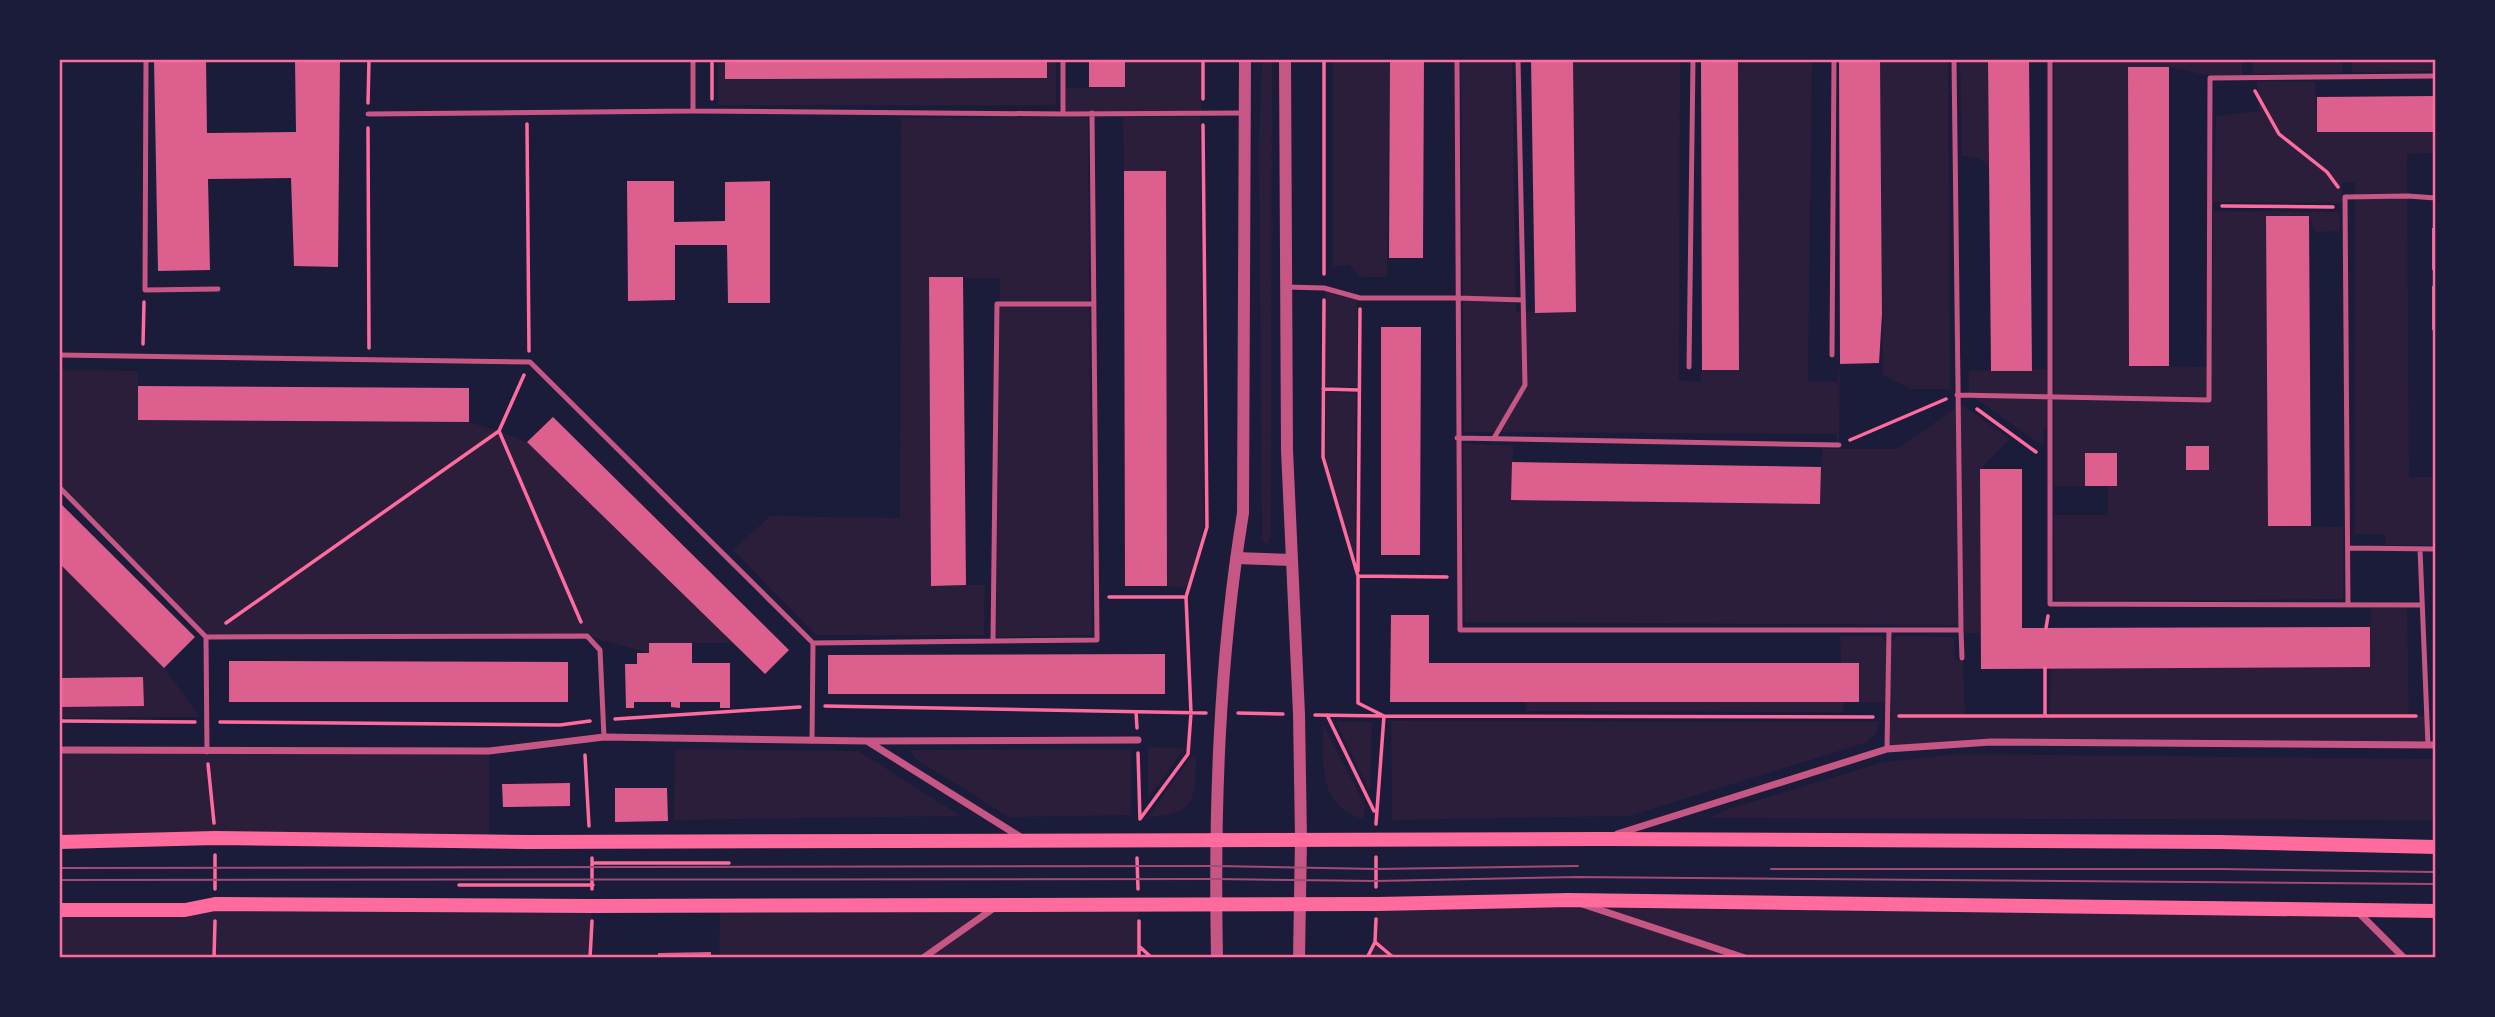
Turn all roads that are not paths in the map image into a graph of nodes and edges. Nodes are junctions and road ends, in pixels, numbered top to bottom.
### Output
1 (146, 60) edge
2 (693, 60) edge
3 (1063, 60) edge
4 (1245, 60) edge
5 (1286, 60) edge
6 (1457, 60) edge
7 (1518, 60) edge
8 (1693, 60) edge
9 (1834, 60) edge
10 (1954, 60) edge
11 (2050, 60) edge
12 (2435, 76) edge
13 (693, 111) junction
14 (1092, 113) junction
15 (1245, 113) junction
16 (368, 114) road end
17 (1063, 114) junction
18 (2435, 198) edge
19 (1285, 287) junction
20 (218, 289) dead end
21 (1458, 298) junction
22 (1523, 300) junction
23 (1094, 304) junction
24 (60, 355) edge
25 (1832, 355) dead end
26 (1689, 367) dead end
27 (1957, 395) junction
28 (2050, 398) junction
29 (1457, 438) junction
30 (1494, 438) junction
31 (1839, 445) road end
32 (60, 488) edge
33 (2348, 548) junction
34 (2420, 549) junction
35 (2435, 549) edge
36 (1236, 558) junction
37 (1291, 560) junction
38 (2348, 605) junction
39 (2422, 605) junction
40 (1889, 630) junction
41 (1961, 630) junction
42 (206, 637) junction
43 (993, 641) junction
44 (813, 643) junction
45 (1962, 658) dead end
46 (604, 737) junction
47 (1138, 740) dead end
48 (812, 741) junction
49 (867, 741) junction
50 (2432, 745) edge
51 (1887, 749) junction
52 (60, 750) edge
53 (207, 752) junction
54 (1301, 839) junction
55 (1602, 839) junction
56 (1026, 840) junction
57 (1216, 840) junction
58 (60, 842) edge
59 (2435, 847) edge
60 (1568, 900) junction
61 (1216, 904) junction
62 (1301, 904) junction
63 (998, 905) junction
64 (2355, 909) junction
65 (60, 910) edge
66 (2435, 911) edge
67 (923, 957) edge
68 (1217, 957) edge
69 (1299, 957) edge
70 (1745, 957) edge
71 (2404, 957) edge

1 - 20 lane
2 - 13 lane
3 - 17 lane
4 - 15 street
5 - 19 street
6 - 21 lane
7 - 22 lane
8 - 26 lane
9 - 25 lane
10 - 27 lane
11 - 28 lane
12 - 28 lane
13 - 16 lane
13 - 17 lane
14 - 15 lane
14 - 17 lane
14 - 23 lane
15 - 36 street
18 - 33 lane
19 - 21 lane
19 - 37 street
21 - 22 lane
21 - 29 lane
22 - 30 lane
23 - 43 lane
23 - 43 lane
24 - 44 lane
27 - 28 lane
27 - 41 lane
28 - 38 lane
29 - 30 lane
29 - 40 lane
30 - 31 lane
32 - 42 lane
33 - 34 lane
33 - 38 lane
34 - 35 lane
34 - 39 lane
36 - 37 street
36 - 57 street
37 - 54 street
38 - 39 lane
39 - 50 lane
40 - 41 lane
40 - 51 lane
41 - 45 lane
42 - 46 lane
42 - 53 lane
43 - 44 lane
44 - 48 lane
46 - 48 street
46 - 53 street
47 - 49 street
48 - 49 street
49 - 56 street
50 - 51 street
51 - 55 street
52 - 53 street
54 - 55 main road
54 - 57 main road
54 - 62 street
55 - 59 main road
56 - 57 main road
56 - 58 main road
57 - 61 street
60 - 62 main road
60 - 64 main road
60 - 70 street
61 - 62 main road
61 - 63 main road
61 - 68 street
62 - 69 street
63 - 65 main road
63 - 67 street
64 - 66 main road
64 - 71 street

